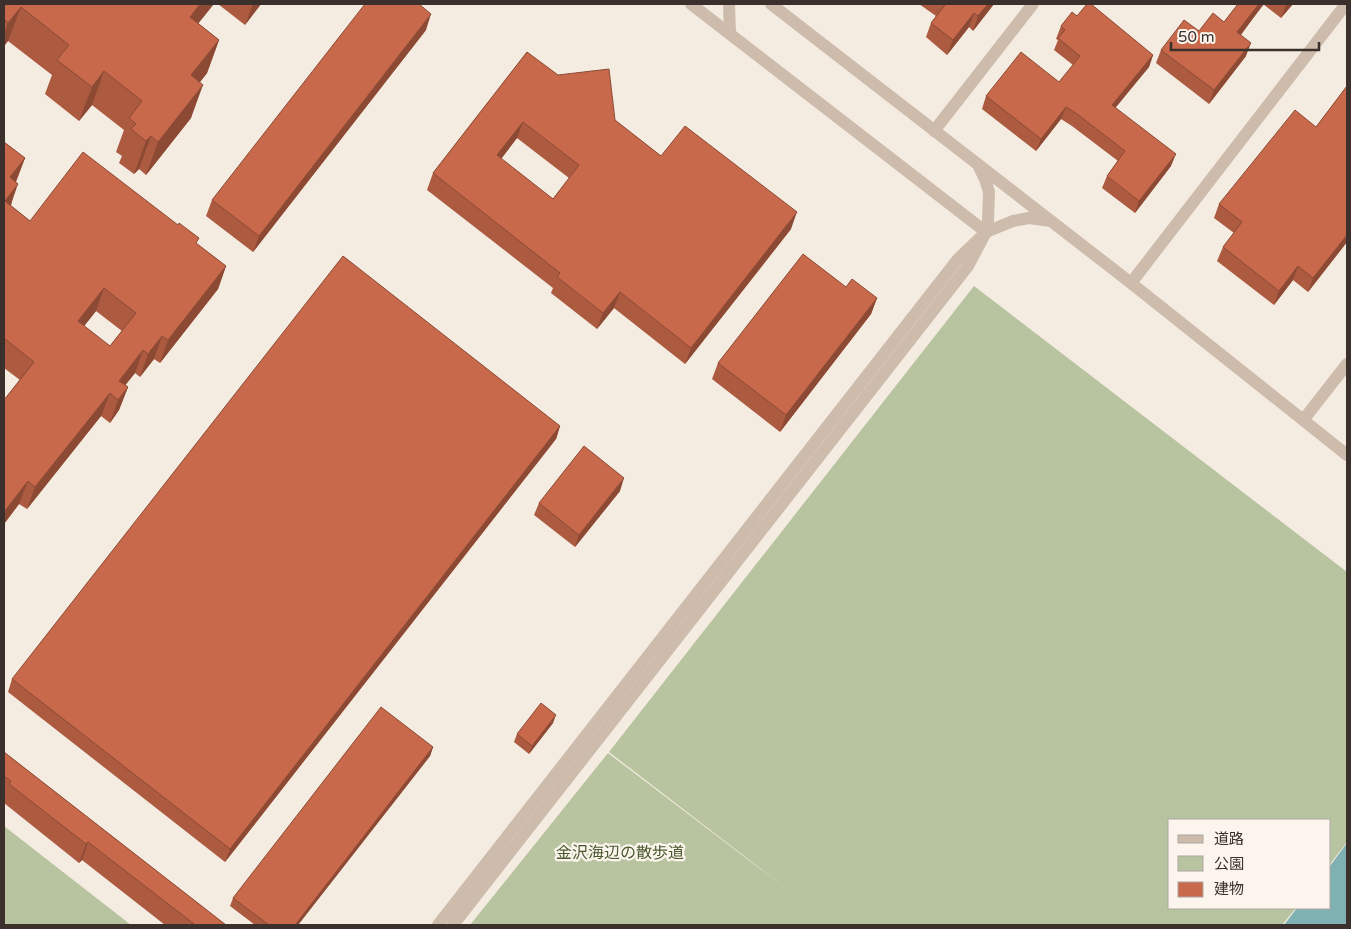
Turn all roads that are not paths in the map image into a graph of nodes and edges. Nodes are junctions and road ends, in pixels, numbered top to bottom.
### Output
1 (691, 4) edge
2 (729, 4) edge
3 (770, 4) edge
4 (1032, 4) edge
5 (1346, 4) edge
6 (730, 34) junction
7 (934, 131) junction
8 (978, 165) junction
9 (1051, 221) junction
10 (986, 232) junction
11 (1131, 283) junction
12 (1347, 364) edge
13 (1304, 419) junction
14 (1347, 455) edge
15 (438, 925) edge
16 (453, 925) edge

1 - 6 street
2 - 6 street
3 - 7 street
4 - 7 street
5 - 11 street
6 - 10 street
7 - 8 street
8 - 9 street
8 - 10 street
9 - 10 street
9 - 11 street
10 - 15 street
10 - 16 street
11 - 13 street
12 - 13 street
13 - 14 street

